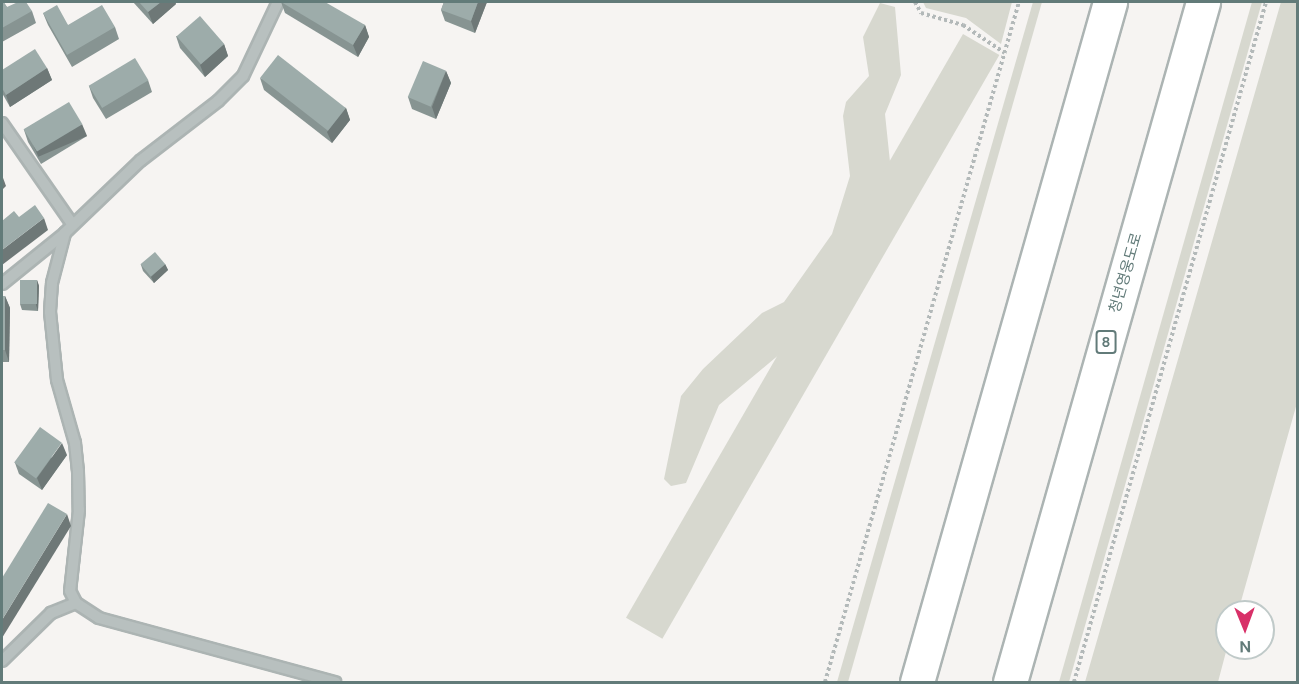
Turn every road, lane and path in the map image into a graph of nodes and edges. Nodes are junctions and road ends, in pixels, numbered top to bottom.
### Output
1 (278, 2) edge
2 (915, 2) edge
3 (1019, 2) edge
4 (1110, 2) edge
5 (1203, 2) edge
6 (1266, 2) edge
7 (1005, 53) junction
8 (2, 123) edge
9 (69, 229) junction
10 (2, 284) edge
11 (76, 603) junction
12 (2, 661) edge
13 (335, 682) edge
14 (825, 682) edge
15 (917, 682) edge
16 (1010, 682) edge
17 (1074, 682) edge

1 - 9 street
2 - 7 path
3 - 7 path
4 - 15 highway
5 - 16 highway, 청년영웅도로 / 8
6 - 17 path
7 - 14 path
8 - 9 street
9 - 10 street
9 - 11 street
11 - 12 street
11 - 13 street

